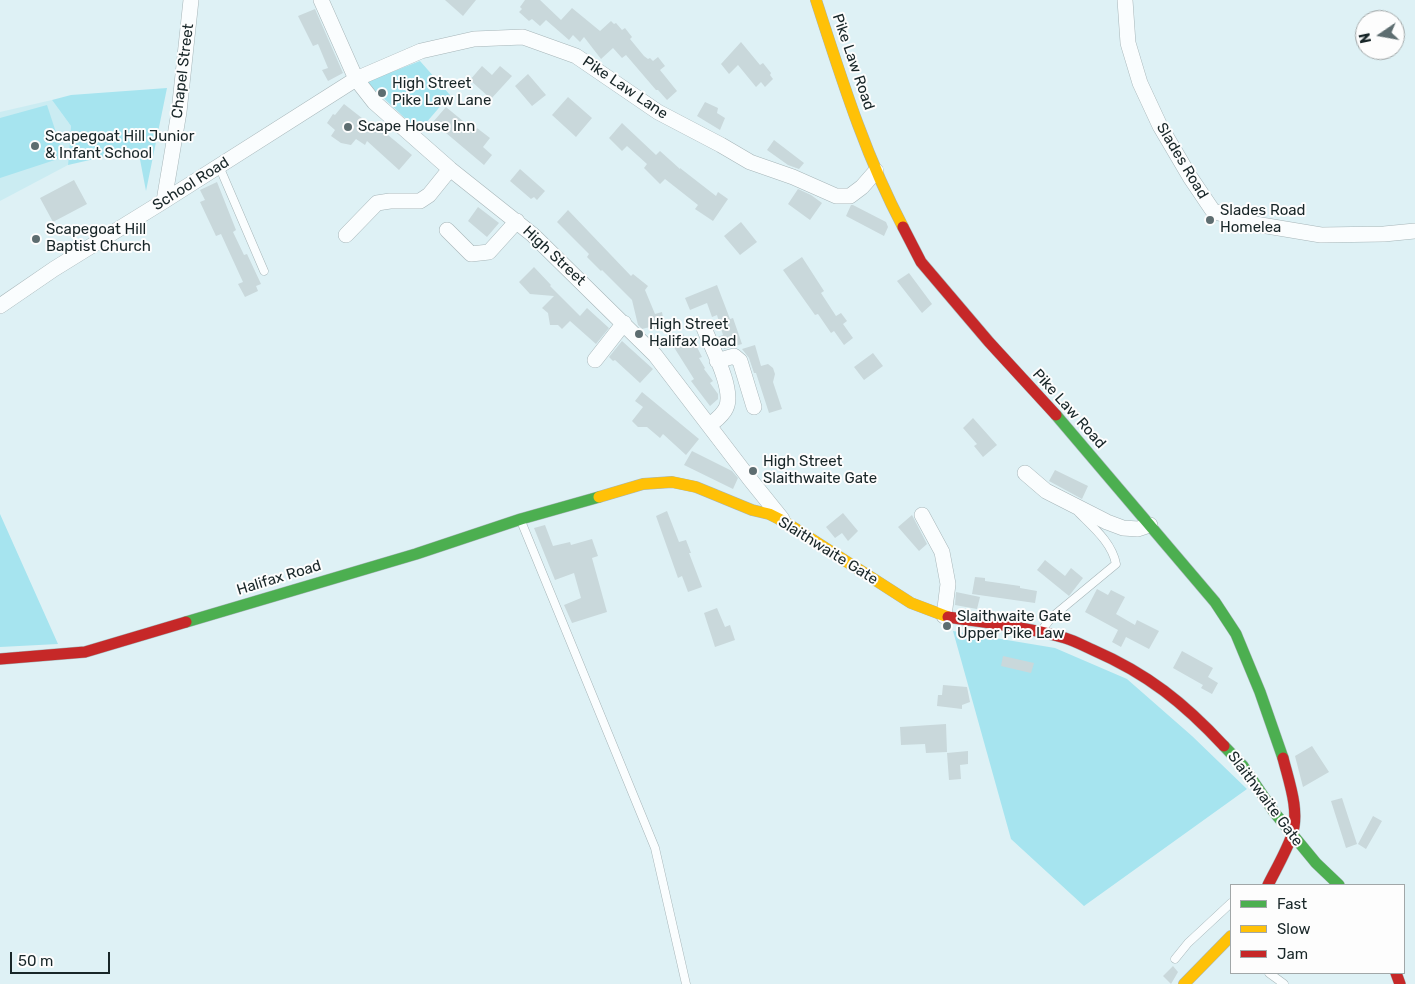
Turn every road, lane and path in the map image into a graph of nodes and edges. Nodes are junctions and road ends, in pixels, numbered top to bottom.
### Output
1 (191, 0) edge
2 (321, 0) edge
3 (334, 0) edge
4 (816, 0) edge
5 (1125, 0) edge
6 (328, 15) junction
7 (356, 78) junction
8 (219, 166) junction
9 (450, 168) junction
10 (876, 171) junction
11 (164, 202) junction
12 (517, 221) junction
13 (447, 230) dead end
14 (1415, 231) edge
15 (346, 235) dead end
16 (264, 271) dead end
17 (0, 306) edge
18 (624, 323) junction
19 (704, 328) dead end
20 (594, 360) dead end
21 (717, 361) junction
22 (754, 407) dead end
23 (710, 425) junction
24 (1025, 473) dead end
25 (1072, 505) junction
26 (563, 507) joint
27 (922, 515) dead end
28 (520, 519) junction
29 (785, 522) junction
30 (1150, 525) junction
31 (944, 616) junction
32 (1040, 632) junction
33 (0, 659) edge
34 (1292, 835) junction
35 (1268, 884) edge
36 (1339, 884) edge
37 (1230, 903) edge
38 (1230, 937) edge
39 (1175, 959) dead end
40 (1270, 974) edge
41 (686, 984) edge
42 (1184, 984) edge
43 (1284, 984) edge

1 - 11 street, Chapel Street
2 - 6 street, High Street
3 - 6 street
4 - 10 street, Pike Law Road
5 - 14 street, Slades Road
6 - 7 street, High Street
7 - 8 street, School Road
7 - 9 street, High Street
7 - 10 street, Pike Law Lane
8 - 11 street, School Road
8 - 16 lane
9 - 12 street, High Street
9 - 15 street
10 - 30 street, Pike Law Road
11 - 17 street, School Road
12 - 13 street
12 - 18 street, High Street
18 - 20 street
18 - 23 street, High Street
19 - 21 street
21 - 22 street
21 - 23 street
23 - 29 street, High Street
24 - 25 street
25 - 30 street
25 - 32 lane
26 - 28 street, Halifax Road
26 - 29 street, Slaithwaite Gate
27 - 31 street
28 - 33 street, Halifax Road
28 - 41 lane
29 - 31 street, Slaithwaite Gate
30 - 34 street, Pike Law Road
31 - 32 street, Slaithwaite Gate
32 - 34 street, Slaithwaite Gate
34 - 35 street
34 - 36 street, Slaithwaite Gate
37 - 39 lane
38 - 42 street
40 - 43 lane

